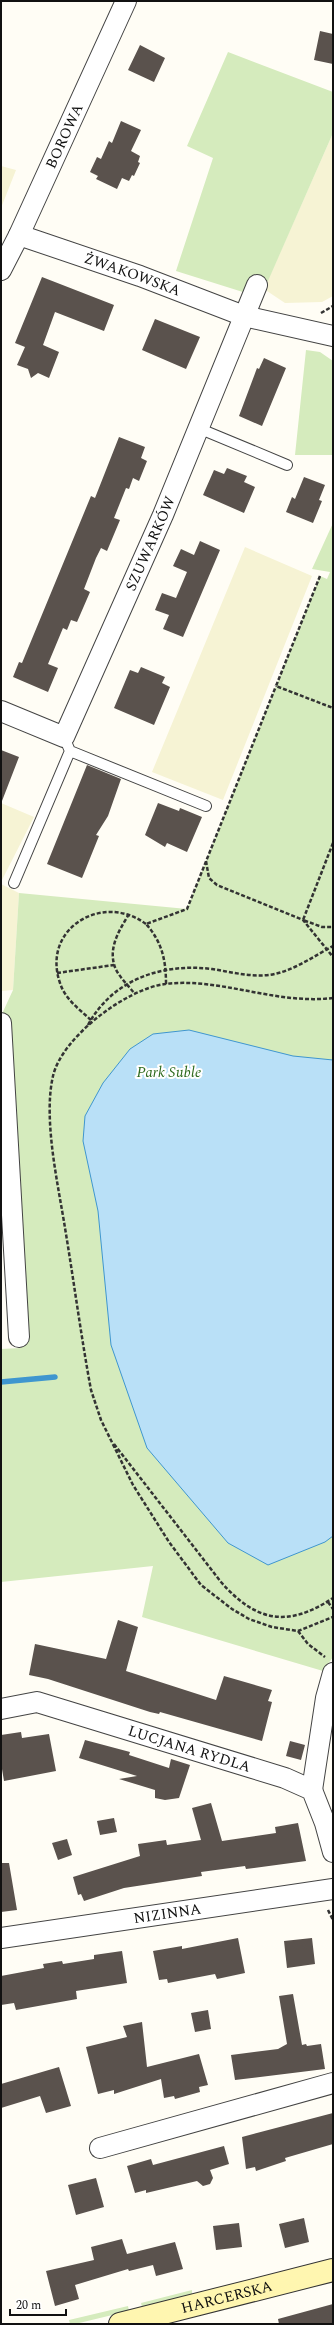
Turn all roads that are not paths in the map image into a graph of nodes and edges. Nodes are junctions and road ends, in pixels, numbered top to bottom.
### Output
1 (126, 1) edge
2 (19, 235) junction
3 (1, 270) edge
4 (257, 285) dead end
5 (244, 316) junction
6 (333, 323) edge
7 (333, 336) edge
8 (198, 428) junction
9 (287, 465) dead end
10 (1, 711) edge
11 (67, 744) junction
12 (206, 806) dead end
13 (14, 883) dead end
14 (1, 1023) edge
15 (19, 1337) dead end
16 (331, 1669) edge
17 (1, 1709) edge
18 (312, 1790) junction
19 (333, 1852) edge
20 (333, 1889) edge
21 (1, 1938) edge
22 (333, 2082) edge
23 (100, 2148) dead end
24 (333, 2270) edge
25 (120, 2324) edge

1 - 2 street, BOROWA
2 - 3 street, BOROWA
2 - 5 street, ŻWAKOWSKA
4 - 5 street, SZUWARKÓW
5 - 6 street, ŻWAKOWSKA
5 - 7 street, ŻWAKOWSKA
5 - 8 street, SZUWARKÓW
8 - 9 lane
8 - 11 street, SZUWARKÓW
10 - 11 street
11 - 12 lane
11 - 13 lane
14 - 15 street
16 - 18 street
17 - 18 street, LUCJANA RYDLA
18 - 19 street
20 - 21 street, NIZINNA
22 - 23 street
24 - 25 street, HARCERSKA

